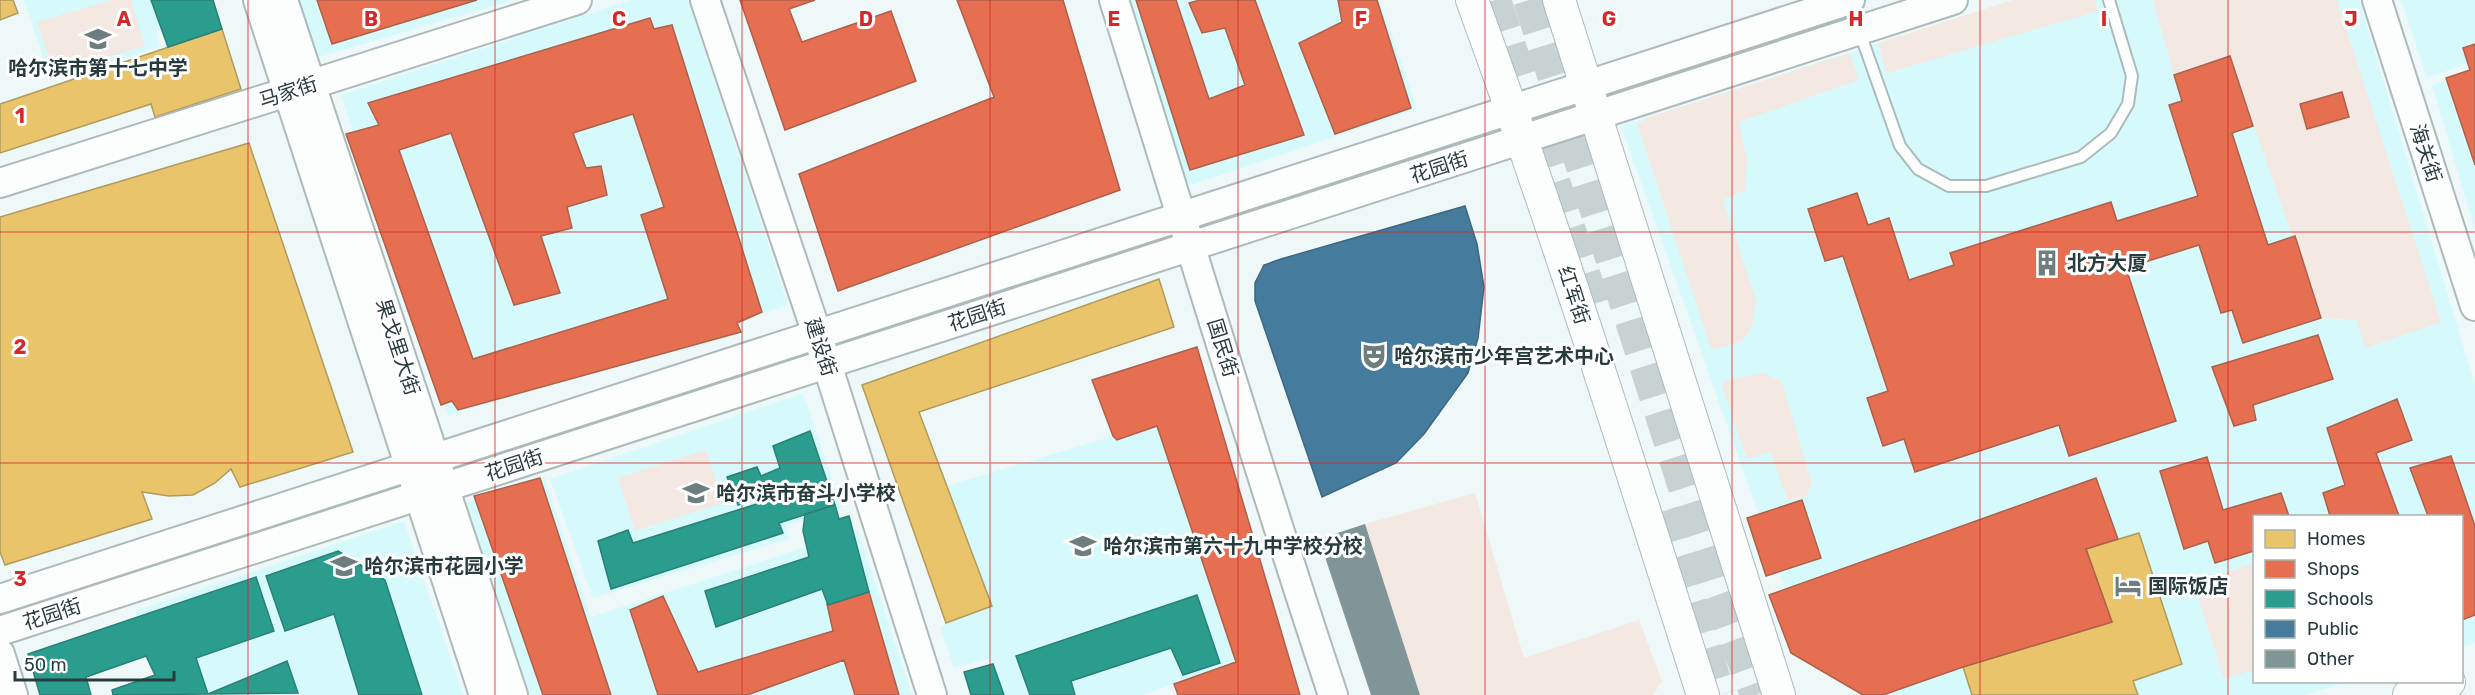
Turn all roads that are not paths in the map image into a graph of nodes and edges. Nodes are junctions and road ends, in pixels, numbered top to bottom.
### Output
1 (258, 0) edge
2 (283, 0) edge
3 (577, 0) edge
4 (705, 0) edge
5 (1114, 0) edge
6 (1472, 0) edge
7 (1559, 0) edge
8 (1850, 0) edge
9 (1953, 0) edge
10 (2109, 0) edge
11 (2377, 0) edge
12 (1859, 30) junction
13 (1586, 86) junction
14 (299, 88) junction
15 (1513, 111) junction
16 (1595, 116) junction
17 (1522, 140) junction
18 (0, 183) edge
19 (1182, 216) junction
20 (1192, 246) junction
21 (2475, 306) edge
22 (817, 334) junction
23 (827, 364) junction
24 (422, 462) junction
25 (432, 491) junction
26 (0, 599) edge
27 (0, 631) edge
28 (0, 654) edge
29 (2443, 683) edge
30 (13, 695) edge
31 (484, 695) edge
32 (513, 695) edge
33 (932, 695) edge
34 (1333, 695) edge
35 (1703, 695) edge
36 (1779, 695) edge
37 (2409, 695) edge

1 - 14 main road, 果戈里大街
2 - 14 main road, 果戈里大街
3 - 14 main road, 马家街
4 - 22 main road, 建设街
5 - 19 main road, 国民街
6 - 15 main road, 红军街
7 - 13 main road
8 - 13 main road, 花园街
9 - 12 main road, 花园街
10 - 12 lane
11 - 21 main road, 海关街
12 - 16 main road, 花园街
13 - 15 main road, 花园街
13 - 16 main road
14 - 18 main road, 马家街
14 - 24 main road, 果戈里大街
15 - 17 main road, 红军街
15 - 19 main road, 花园街
16 - 17 main road, 花园街
16 - 36 main road
17 - 20 main road, 花园街
17 - 35 main road, 红军街
19 - 20 main road, 国民街
19 - 22 main road, 花园街
20 - 23 main road, 花园街
20 - 34 main road, 国民街
22 - 23 main road, 建设街
22 - 24 main road, 花园街
23 - 25 main road, 花园街
23 - 33 main road, 建设街
24 - 25 main road, 果戈里大街
24 - 26 main road, 花园街
25 - 27 main road, 花园街
25 - 31 main road, 果戈里大街
25 - 32 main road, 果戈里大街
28 - 30 main road
29 - 37 main road

